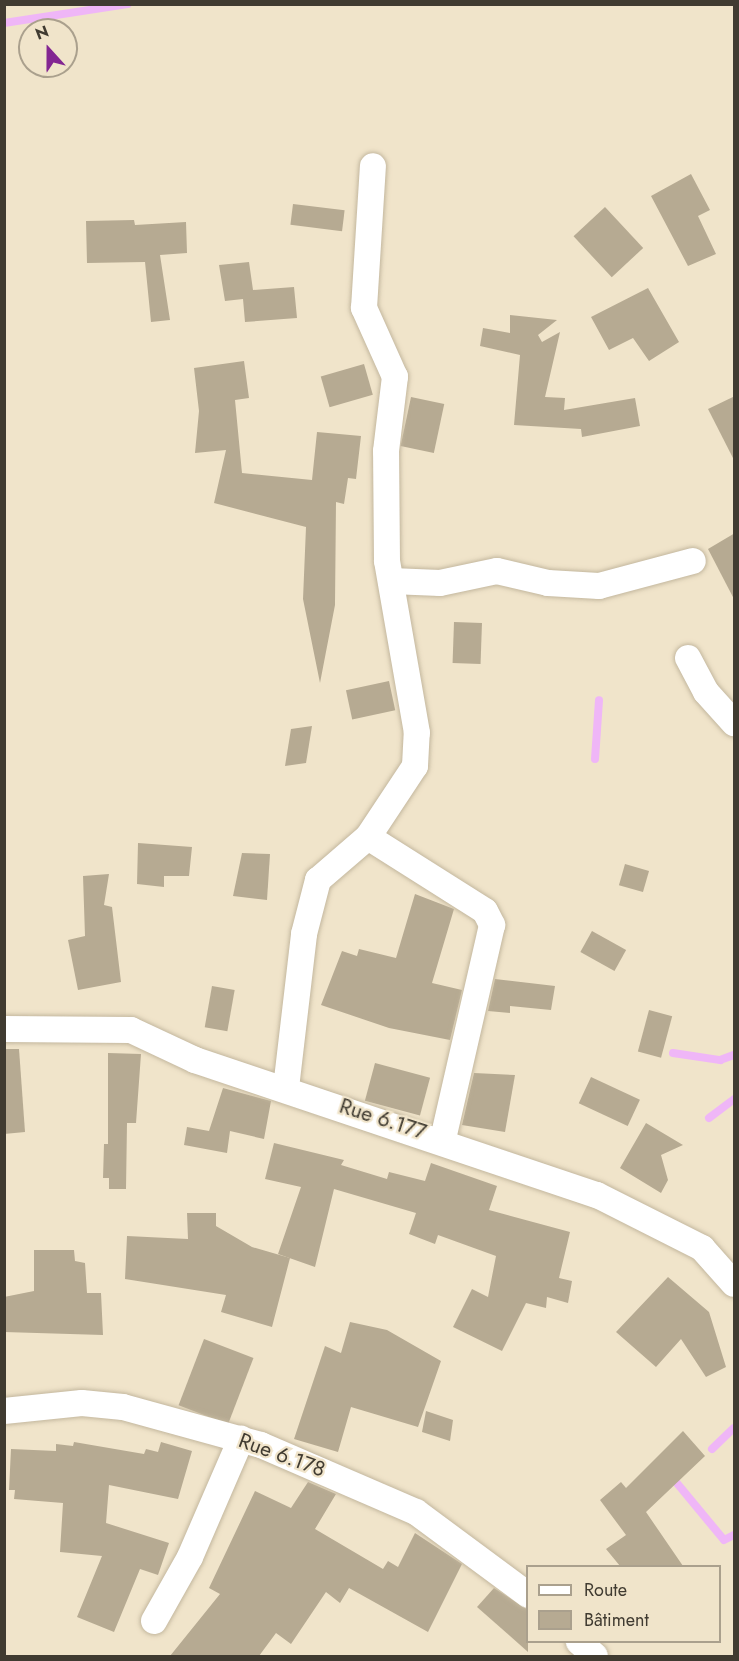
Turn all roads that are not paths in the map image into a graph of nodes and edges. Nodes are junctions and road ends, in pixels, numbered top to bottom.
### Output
1 (373, 166) dead end
2 (693, 561) dead end
3 (391, 582) junction
4 (688, 658) dead end
5 (735, 723) edge
6 (368, 837) junction
7 (4, 1029) edge
8 (286, 1088) junction
9 (443, 1139) junction
10 (735, 1284) edge
11 (4, 1411) edge
12 (241, 1439) junction
13 (526, 1594) edge
14 (154, 1621) dead end
15 (581, 1643) edge
16 (595, 1656) edge

1 - 3 street
2 - 3 street
3 - 6 street
4 - 5 street
6 - 8 street
6 - 9 street
7 - 8 street, Rue 6.177
8 - 9 street, Rue 6.177
9 - 10 street, Rue 6.177
11 - 12 street, Rue 6.178
12 - 13 street, Rue 6.178
12 - 14 street
15 - 16 street

